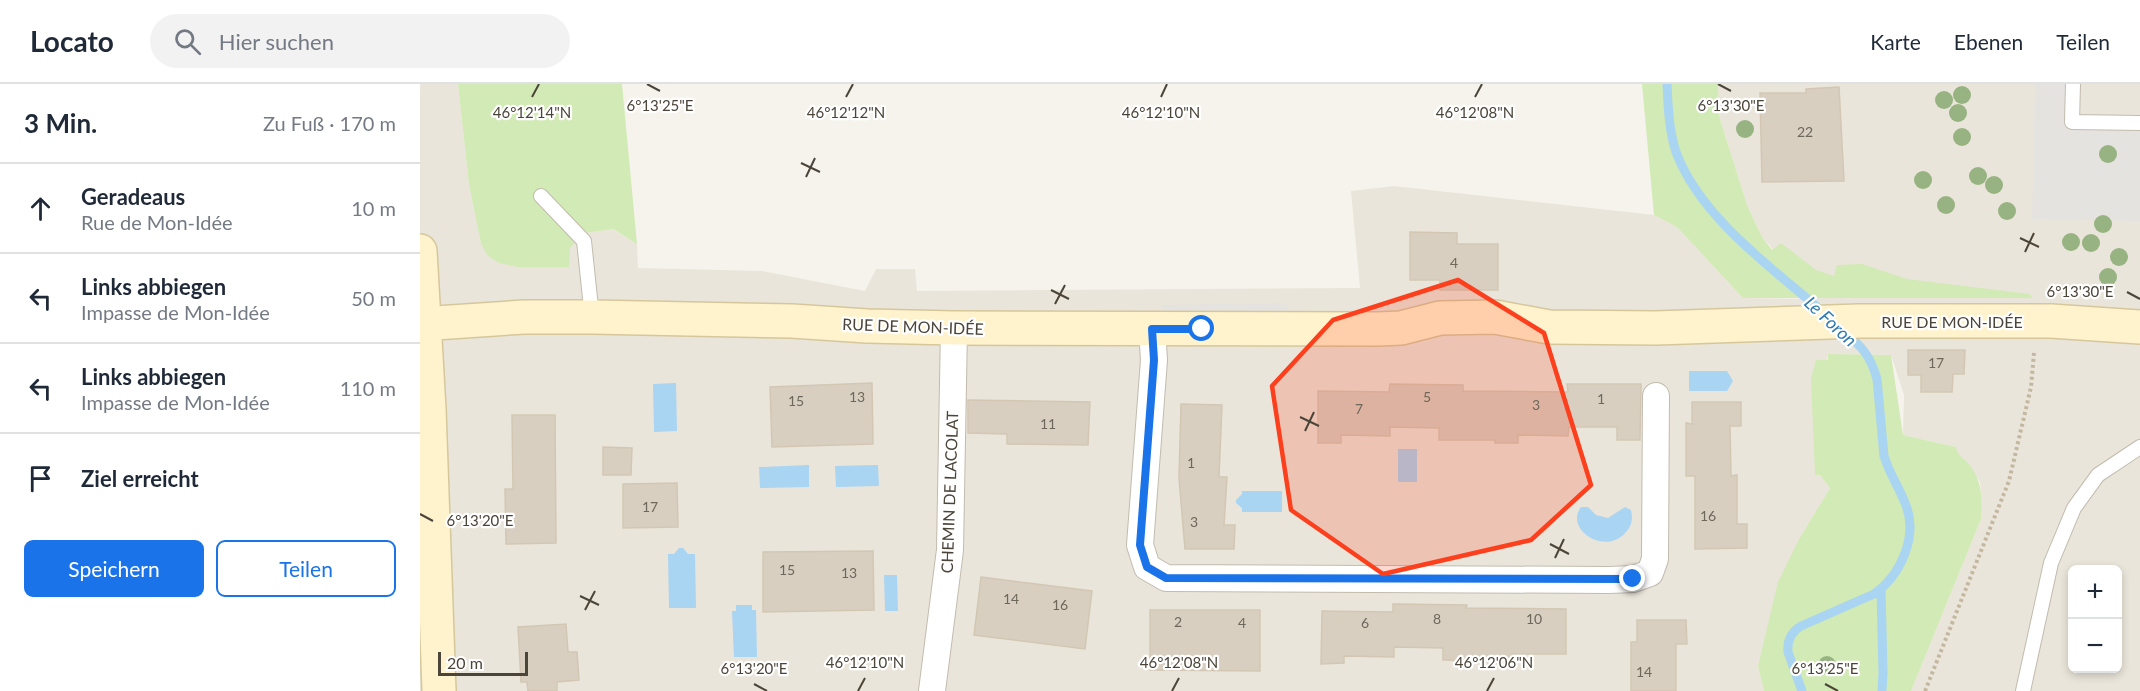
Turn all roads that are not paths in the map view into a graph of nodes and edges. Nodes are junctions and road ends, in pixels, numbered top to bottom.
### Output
1 (2073, 84) edge
2 (2140, 123) edge
3 (541, 196) dead end
4 (420, 251) edge
5 (592, 317) junction
6 (422, 323) edge
7 (2140, 327) edge
8 (954, 328) junction
9 (1152, 329) junction
10 (1656, 396) dead end
11 (2140, 447) edge
12 (440, 691) edge
13 (933, 691) edge
14 (2023, 691) edge

1 - 2 lane
3 - 5 lane
4 - 6 street
5 - 6 street, RUE DE MON-IDÉE
5 - 8 street, RUE DE MON-IDÉE
6 - 12 street
7 - 9 street, RUE DE MON-IDÉE
8 - 9 street, RUE DE MON-IDÉE
8 - 13 street, CHEMIN DE LACOLAT
9 - 10 street
11 - 14 lane

